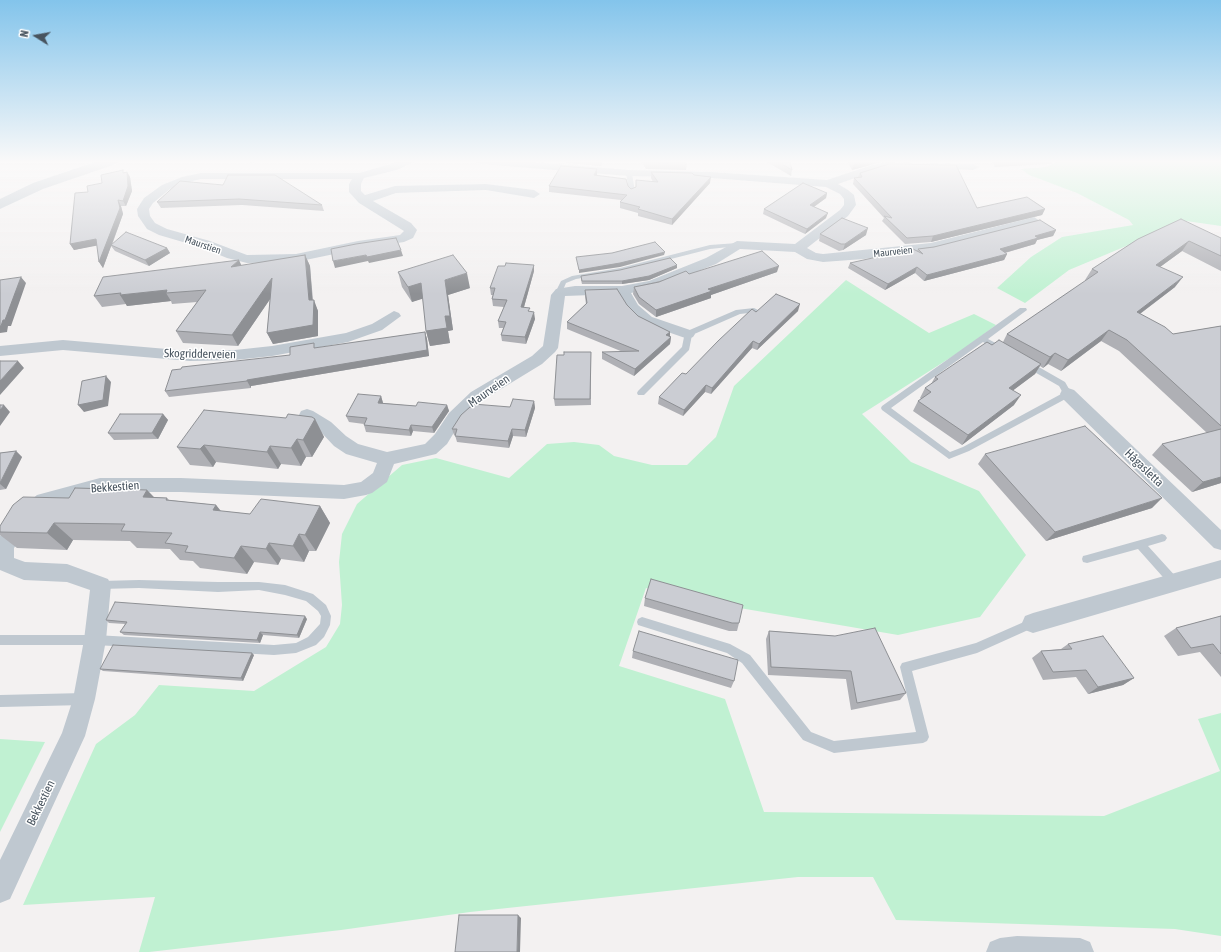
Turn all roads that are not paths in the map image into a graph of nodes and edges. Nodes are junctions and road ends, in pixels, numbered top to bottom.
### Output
1 (145, 205) edge
2 (372, 205) edge
3 (849, 205) edge
4 (1034, 221) edge
5 (737, 245) junction
6 (798, 248) junction
7 (622, 290) junction
8 (558, 295) junction
9 (754, 310) edge
10 (1023, 310) dead end
11 (394, 316) dead end
12 (688, 334) junction
13 (983, 338) junction
14 (0, 351) edge
15 (1009, 354) edge
16 (1022, 361) edge
17 (641, 393) dead end
18 (1068, 394) junction
19 (307, 415) edge
20 (387, 459) junction
21 (1162, 538) dead end
22 (1221, 542) edge
23 (1140, 544) junction
24 (1086, 559) dead end
25 (1221, 569) edge
26 (1174, 582) junction
27 (101, 585) junction
28 (642, 622) dead end
29 (1033, 624) joint
30 (0, 640) edge
31 (95, 640) junction
32 (84, 699) junction
33 (0, 701) edge
34 (0, 889) edge
35 (1000, 952) edge
36 (1080, 952) edge

1 - 2 street, Maurstien
3 - 6 street
4 - 6 street, Maurveien
5 - 6 street, Maurveien
5 - 7 street
5 - 8 lane, Maurveien
7 - 8 street
7 - 12 street
8 - 20 street, Maurveien
9 - 12 lane
10 - 13 lane
11 - 14 street, Skogridderveien
12 - 17 lane
13 - 15 lane
13 - 18 lane
16 - 18 lane
18 - 22 street, Hågasletta
19 - 20 street
20 - 27 street, Bekkestien
21 - 23 lane
23 - 24 lane
23 - 26 lane
25 - 26 street
26 - 29 street
27 - 31 street, Bekkestien
27 - 31 lane
28 - 29 lane
30 - 31 lane
31 - 32 street, Bekkestien
32 - 33 lane
32 - 34 street, Bekkestien
35 - 36 street

